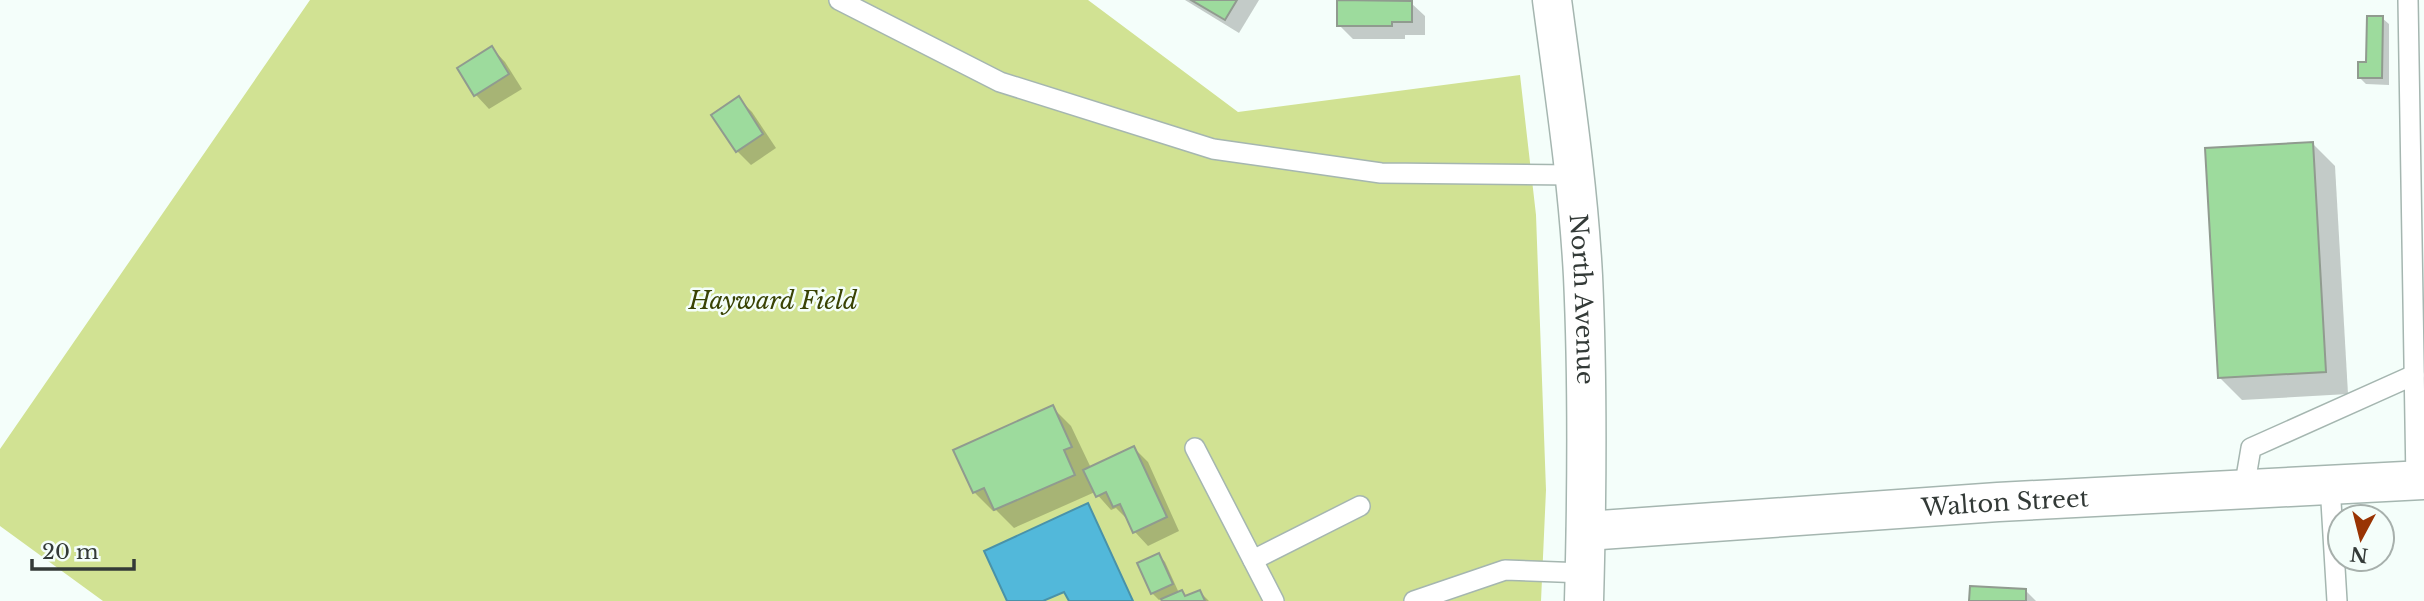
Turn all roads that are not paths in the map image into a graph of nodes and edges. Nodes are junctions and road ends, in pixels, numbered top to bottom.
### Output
1 (839, 0) edge
2 (1552, 0) edge
3 (2408, 0) edge
4 (1574, 175) junction
5 (2414, 375) junction
6 (1195, 448) dead end
7 (2420, 480) edge
8 (2330, 485) junction
9 (2244, 489) junction
10 (1360, 506) dead end
11 (1586, 530) junction
12 (1253, 560) junction
13 (1584, 587) edge
14 (1274, 601) edge
15 (1414, 601) edge
16 (2337, 601) edge

1 - 4 lane
2 - 4 street, North Avenue
3 - 5 lane
4 - 11 street, North Avenue
5 - 7 lane
5 - 9 lane
6 - 12 lane
7 - 8 street, Walton Street
8 - 9 street, Walton Street
8 - 16 lane
9 - 11 street, Walton Street
10 - 12 lane
11 - 13 street, North Avenue
12 - 14 lane
13 - 15 lane

